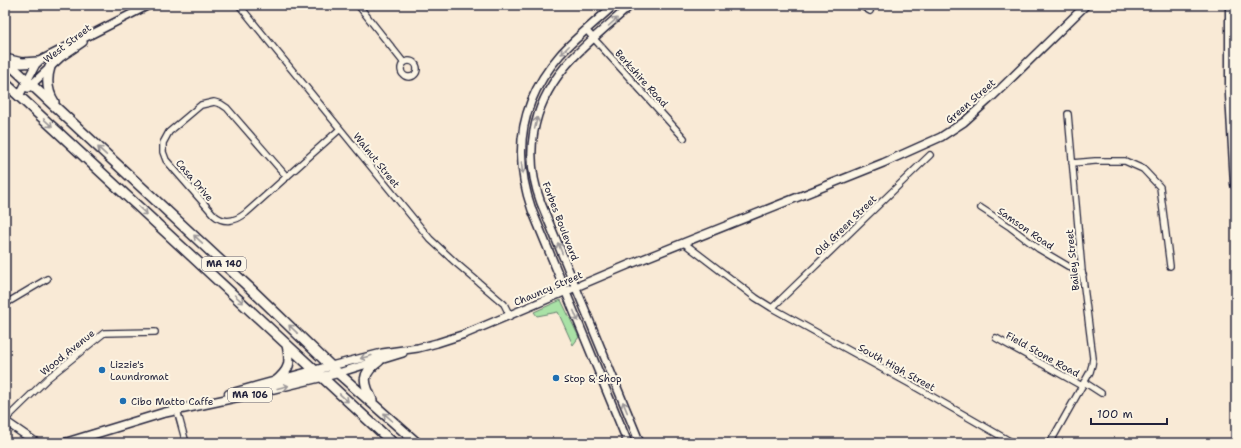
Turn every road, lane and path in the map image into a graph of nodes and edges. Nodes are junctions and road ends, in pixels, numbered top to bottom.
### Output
1 (149, 5) edge
2 (239, 5) edge
3 (358, 5) edge
4 (614, 5) edge
5 (631, 5) edge
6 (860, 5) edge
7 (1086, 5) edge
8 (1231, 5) edge
9 (870, 11) dead end
10 (104, 29) junction
11 (586, 31) junction
12 (594, 39) junction
13 (5, 60) edge
14 (37, 62) junction
15 (404, 63) dead end
16 (50, 67) junction
17 (5, 83) edge
18 (29, 83) junction
19 (19, 96) junction
20 (58, 110) junction
21 (1068, 114) dead end
22 (340, 129) junction
23 (684, 138) dead end
24 (930, 155) dead end
25 (1072, 162) junction
26 (287, 177) junction
27 (845, 178) joint
28 (1236, 184) edge
29 (981, 208) dead end
30 (684, 243) junction
31 (1170, 266) dead end
32 (1083, 275) junction
33 (46, 279) dead end
34 (576, 287) junction
35 (566, 291) junction
36 (5, 304) edge
37 (772, 308) junction
38 (510, 316) junction
39 (155, 332) dead end
40 (996, 338) dead end
41 (287, 345) junction
42 (418, 348) junction
43 (379, 361) junction
44 (331, 366) junction
45 (338, 373) junction
46 (318, 374) junction
47 (275, 382) junction
48 (1083, 384) junction
49 (1101, 393) dead end
50 (375, 405) junction
51 (177, 410) junction
52 (5, 420) edge
53 (37, 443) edge
54 (65, 443) edge
55 (186, 443) edge
56 (393, 443) edge
57 (417, 443) edge
58 (628, 443) edge
59 (640, 443) edge
60 (1012, 443) edge
61 (1050, 443) edge

1 - 10 street, West Street
2 - 22 street, Walnut Street
3 - 15 street
4 - 11 street
12 -> 5 street, Forbes Boulevard
6 - 9 street
7 - 27 street, Green Street / MA 106
8 - 28 highway
10 - 14 street, West Street
10 - 16 street, West Street
11 - 12 street, Berkshire Road
11 -> 35 street
12 - 23 street, Berkshire Road
34 -> 12 street, Forbes Boulevard
13 - 14 highway
13 - 18 highway, MA 140
14 - 18 street, West Street
16 - 18 street, West Street
16 - 20 highway
17 - 19 highway, MA 140
18 - 19 street, West Street
18 - 20 highway, MA 140
19 -> 41 highway, MA 140
44 -> 20 highway, MA 140
21 - 25 street, Bailey Street
22 - 26 street, Casa Drive
22 - 38 street, Walnut Street
24 - 37 street, Old Green Street
25 - 31 street
25 - 32 street, Bailey Street
26 - 26 street, Casa Drive
27 - 30 street, Chauncy Street / MA 106
29 - 32 street, Samson Road
30 - 34 street, Chauncy Street / MA 106
30 - 37 street
32 - 48 street, Bailey Street
33 - 36 street
34 - 35 street, Chauncy Street / MA 106
59 -> 34 street, Forbes Boulevard
35 - 38 street, Chauncy Street / MA 106
35 -> 58 street
37 - 60 street, South High Street
38 - 42 street, Chauncy Street / MA 106
39 - 52 street, Wood Avenue
40 - 48 street, Field Stone Road
41 - 46 highway, MA 140
41 - 47 highway
42 - 43 street, Chauncy Street / MA 106
42 -> 44 street, Chauncy Street / MA 106
43 - 45 street, Chauncy Street / MA 106
43 - 50 highway
44 - 45 highway, MA 140
44 - 46 main road, Chauncy Street / MA 106
45 - 46 main road, Chauncy Street / MA 106
45 - 50 highway, MA 140
46 - 47 main road, Chauncy Street / MA 106
51 -> 46 main road, Chauncy Street / MA 106
46 -> 56 highway, MA 140
47 - 51 main road, Chauncy Street / MA 106
48 - 49 street
48 - 61 street, Bailey Street
57 -> 50 highway, MA 140
51 - 54 main road, Chauncy Street / MA 106
51 - 55 street
52 - 53 street

